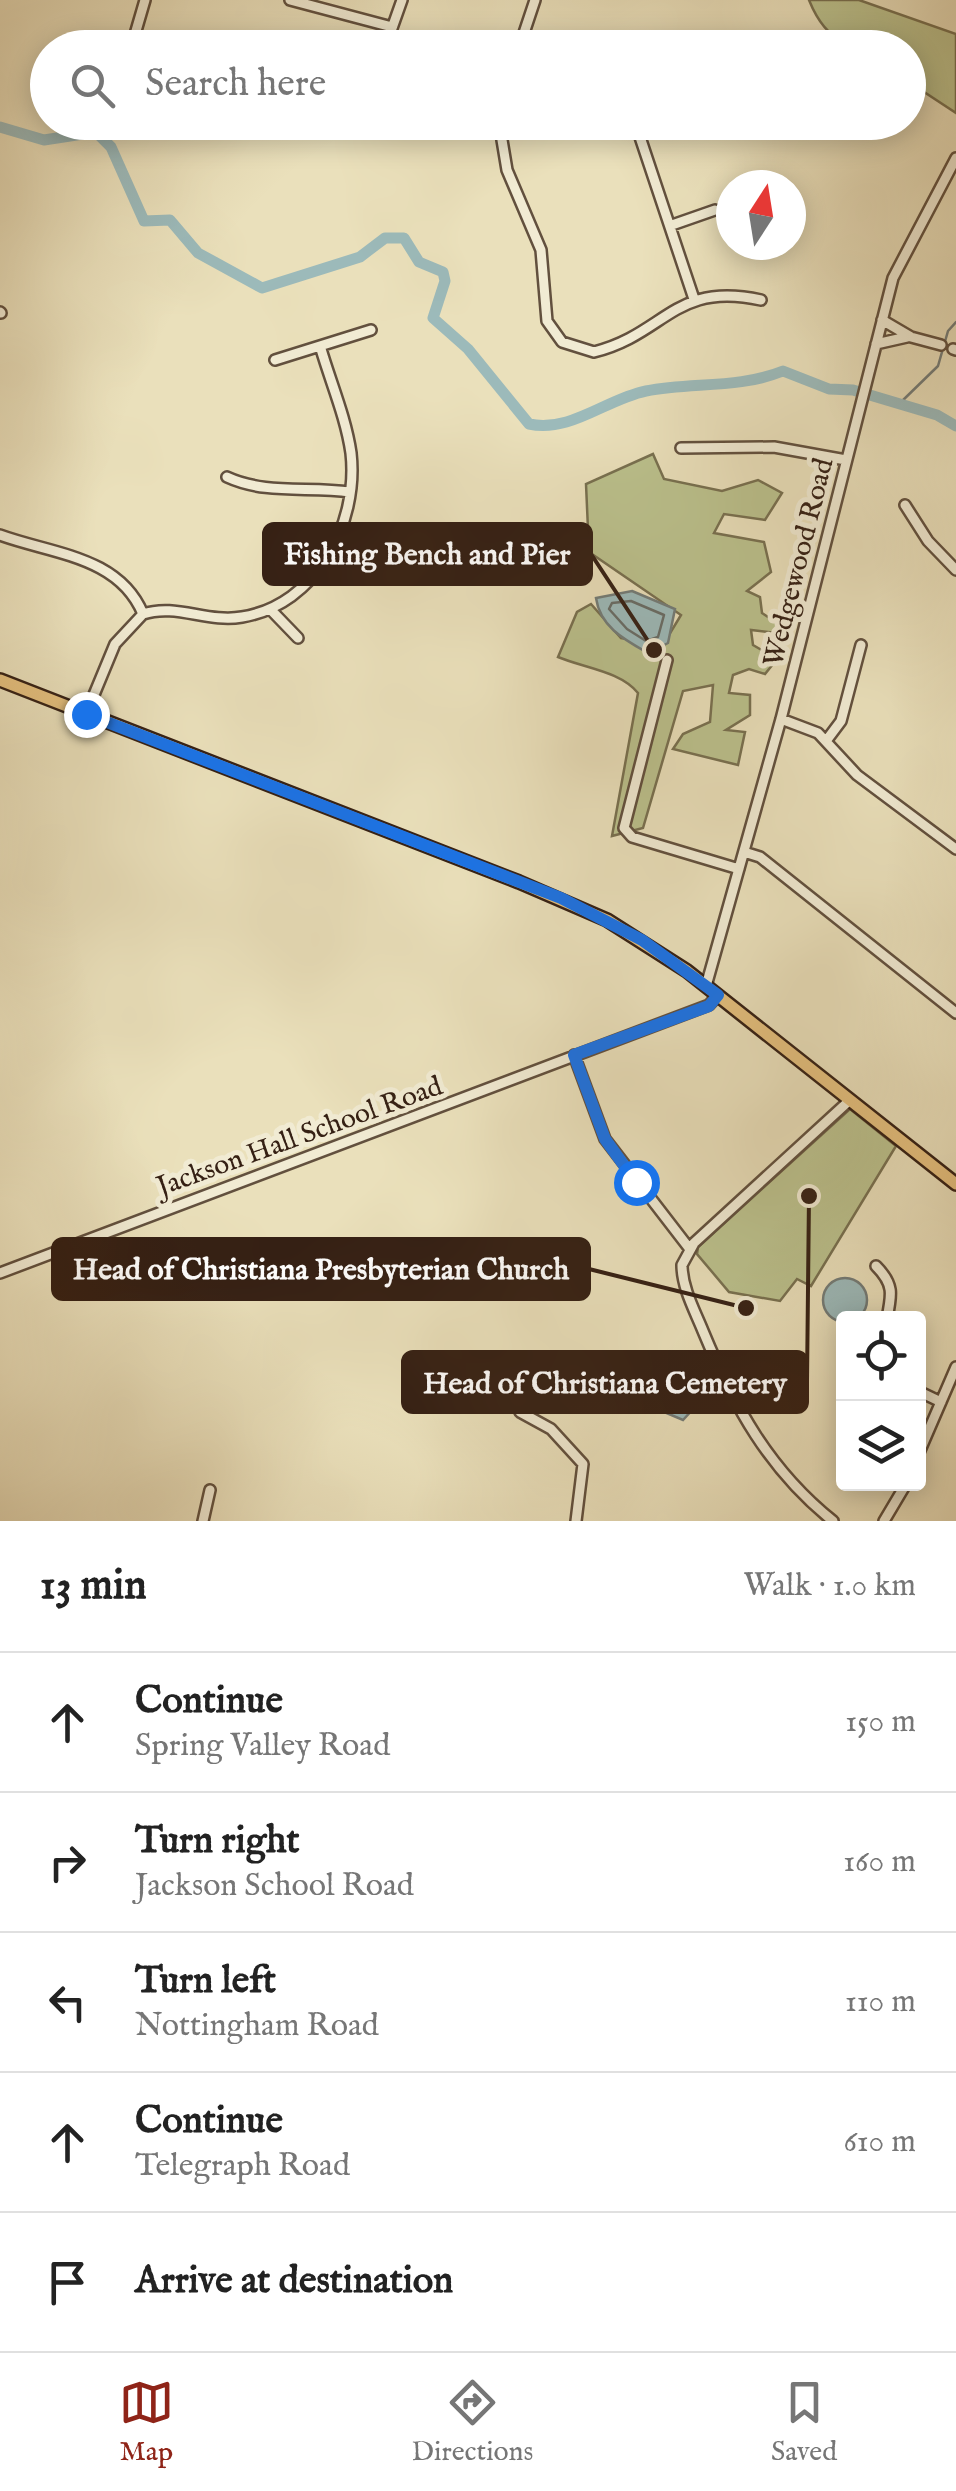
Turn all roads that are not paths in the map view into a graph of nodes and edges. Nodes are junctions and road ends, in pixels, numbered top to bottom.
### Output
1 (144, 0) edge
2 (290, 0) edge
3 (402, 0) edge
4 (535, 0) edge
5 (392, 27) junction
6 (136, 30) edge
7 (391, 30) edge
8 (525, 30) edge
9 (502, 140) edge
10 (642, 140) edge
11 (956, 158) edge
12 (715, 210) dead end
13 (672, 225) junction
14 (694, 299) junction
15 (761, 300) dead end
16 (882, 320) junction
17 (371, 330) dead end
18 (911, 337) junction
19 (876, 344) junction
20 (941, 346) dead end
21 (321, 349) junction
22 (274, 360) dead end
23 (681, 448) dead end
24 (846, 460) junction
25 (227, 477) dead end
26 (350, 492) junction
27 (905, 504) dead end
28 (0, 535) edge
29 (956, 570) edge
30 (270, 609) junction
31 (142, 614) junction
32 (298, 638) dead end
33 (861, 645) dead end
34 (668, 660) dead end
35 (0, 680) edge
36 (86, 714) junction
37 (780, 719) junction
38 (826, 741) junction
39 (956, 849) edge
40 (744, 852) junction
41 (739, 869) junction
42 (706, 986) junction
43 (718, 995) junction
44 (956, 1013) edge
45 (574, 1055) junction
46 (850, 1100) junction
47 (956, 1184) edge
48 (689, 1248) junction
49 (876, 1266) dead end
50 (0, 1274) edge
51 (889, 1311) edge
52 (956, 1367) edge
53 (926, 1394) edge
54 (941, 1402) junction
55 (520, 1412) dead end
56 (926, 1437) edge
57 (210, 1490) dead end
58 (900, 1491) edge
59 (203, 1521) edge
60 (576, 1521) edge
61 (833, 1521) edge
62 (884, 1521) edge

1 - 6 street
2 - 5 street
3 - 5 street
4 - 8 street
5 - 7 street
9 - 14 street
10 - 13 street
11 - 16 street, Wedgewood Road
12 - 13 street
13 - 14 street
14 - 15 street
16 - 18 street
16 - 19 street, Wedgewood Road
17 - 21 street
18 - 19 street
18 - 20 street
19 - 24 street, Wedgewood Road
21 - 22 street
21 - 26 street
23 - 24 street
24 - 37 street, Wedgewood Road
25 - 26 street
26 - 30 street
27 - 29 street
28 - 31 street
30 - 31 street
30 - 32 street
31 - 36 street
33 - 38 street
34 - 41 street
35 - 36 main road
36 - 42 main road
37 - 38 street
37 - 40 street, Wedgewood Road
38 - 39 street
40 - 41 street, Wedgewood Road
40 - 44 street
41 - 42 street, Wedgewood Road
42 - 43 main road
43 - 45 street, Jackson Hall School Road
43 - 46 main road
45 - 48 street
45 - 50 street, Jackson Hall School Road
46 - 47 main road
46 - 48 street
48 - 61 street
49 - 51 street
52 - 54 street
53 - 54 street
54 - 56 street
55 - 60 street
57 - 59 street
58 - 62 street

